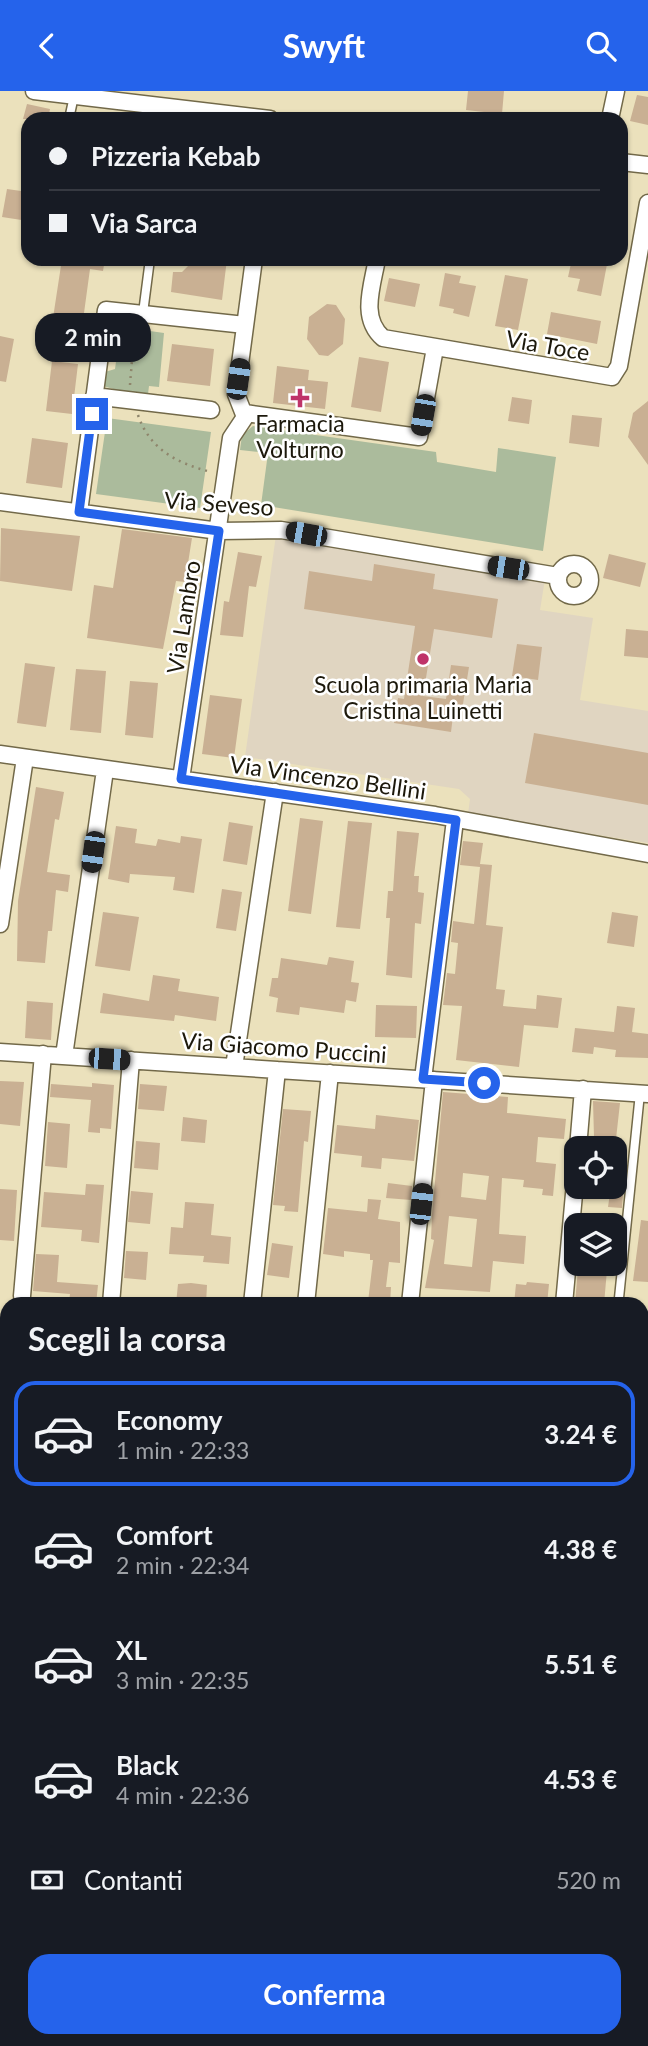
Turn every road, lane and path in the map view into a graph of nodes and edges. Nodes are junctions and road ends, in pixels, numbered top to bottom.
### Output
1 (34, 91) edge
2 (616, 91) edge
3 (74, 96) junction
4 (113, 96) edge
5 (71, 112) edge
6 (222, 112) edge
7 (612, 112) edge
8 (628, 163) edge
9 (648, 165) edge
10 (648, 203) edge
11 (149, 266) edge
12 (253, 266) edge
13 (376, 266) edge
14 (143, 313) junction
15 (245, 325) junction
16 (435, 348) junction
17 (94, 396) junction
18 (211, 410) dead end
19 (245, 414) junction
20 (0, 502) edge
21 (79, 512) junction
22 (219, 531) junction
23 (558, 576) dead end
24 (0, 754) edge
25 (25, 758) junction
26 (105, 770) junction
27 (181, 779) junction
28 (275, 792) junction
29 (456, 820) junction
30 (648, 854) edge
31 (0, 924) edge
32 (0, 1052) edge
33 (43, 1054) junction
34 (64, 1056) junction
35 (131, 1060) junction
36 (234, 1067) junction
37 (277, 1070) junction
38 (330, 1073) junction
39 (429, 1080) junction
40 (583, 1089) junction
41 (644, 1093) edge
42 (579, 1136) edge
43 (574, 1199) edge
44 (22, 1296) dead end
45 (112, 1297) edge
46 (253, 1297) edge
47 (307, 1297) edge
48 (411, 1297) edge
49 (565, 1297) edge
50 (619, 1297) edge

1 - 3 street
2 - 7 street
3 - 4 street
3 - 5 lane
4 - 6 street
8 - 9 street
10 - 16 street, Via Toce
11 - 14 lane
12 - 15 street
13 - 16 street, Via Toce
14 - 15 street
14 - 17 street
15 - 19 street
16 - 19 street
17 - 18 street
17 - 21 street
19 - 22 street, Via Lambro
20 - 21 street, Via Seveso
21 - 22 street, Via Seveso
22 - 23 street, Via Seveso
22 - 27 street, Via Lambro
24 - 25 street, Via Vincenzo Bellini
25 - 26 street, Via Vincenzo Bellini
25 - 31 street
26 - 27 street, Via Vincenzo Bellini
26 - 34 street
27 - 28 street, Via Vincenzo Bellini
28 - 29 street, Via Vincenzo Bellini
28 - 36 street
29 - 30 street, Via Vincenzo Bellini
29 - 39 street
32 - 33 street, Via Giacomo Puccini
33 - 34 street, Via Giacomo Puccini
33 - 44 street
34 - 35 street, Via Giacomo Puccini
35 - 36 street, Via Giacomo Puccini
35 - 45 street
36 - 37 street, Via Giacomo Puccini
37 - 38 street, Via Giacomo Puccini
37 - 46 street
38 - 39 street, Via Giacomo Puccini
38 - 47 street
39 - 40 street, Via Giacomo Puccini
39 - 48 street
40 - 41 street, Via Giacomo Puccini
40 - 42 street
41 - 50 lane
43 - 49 street

